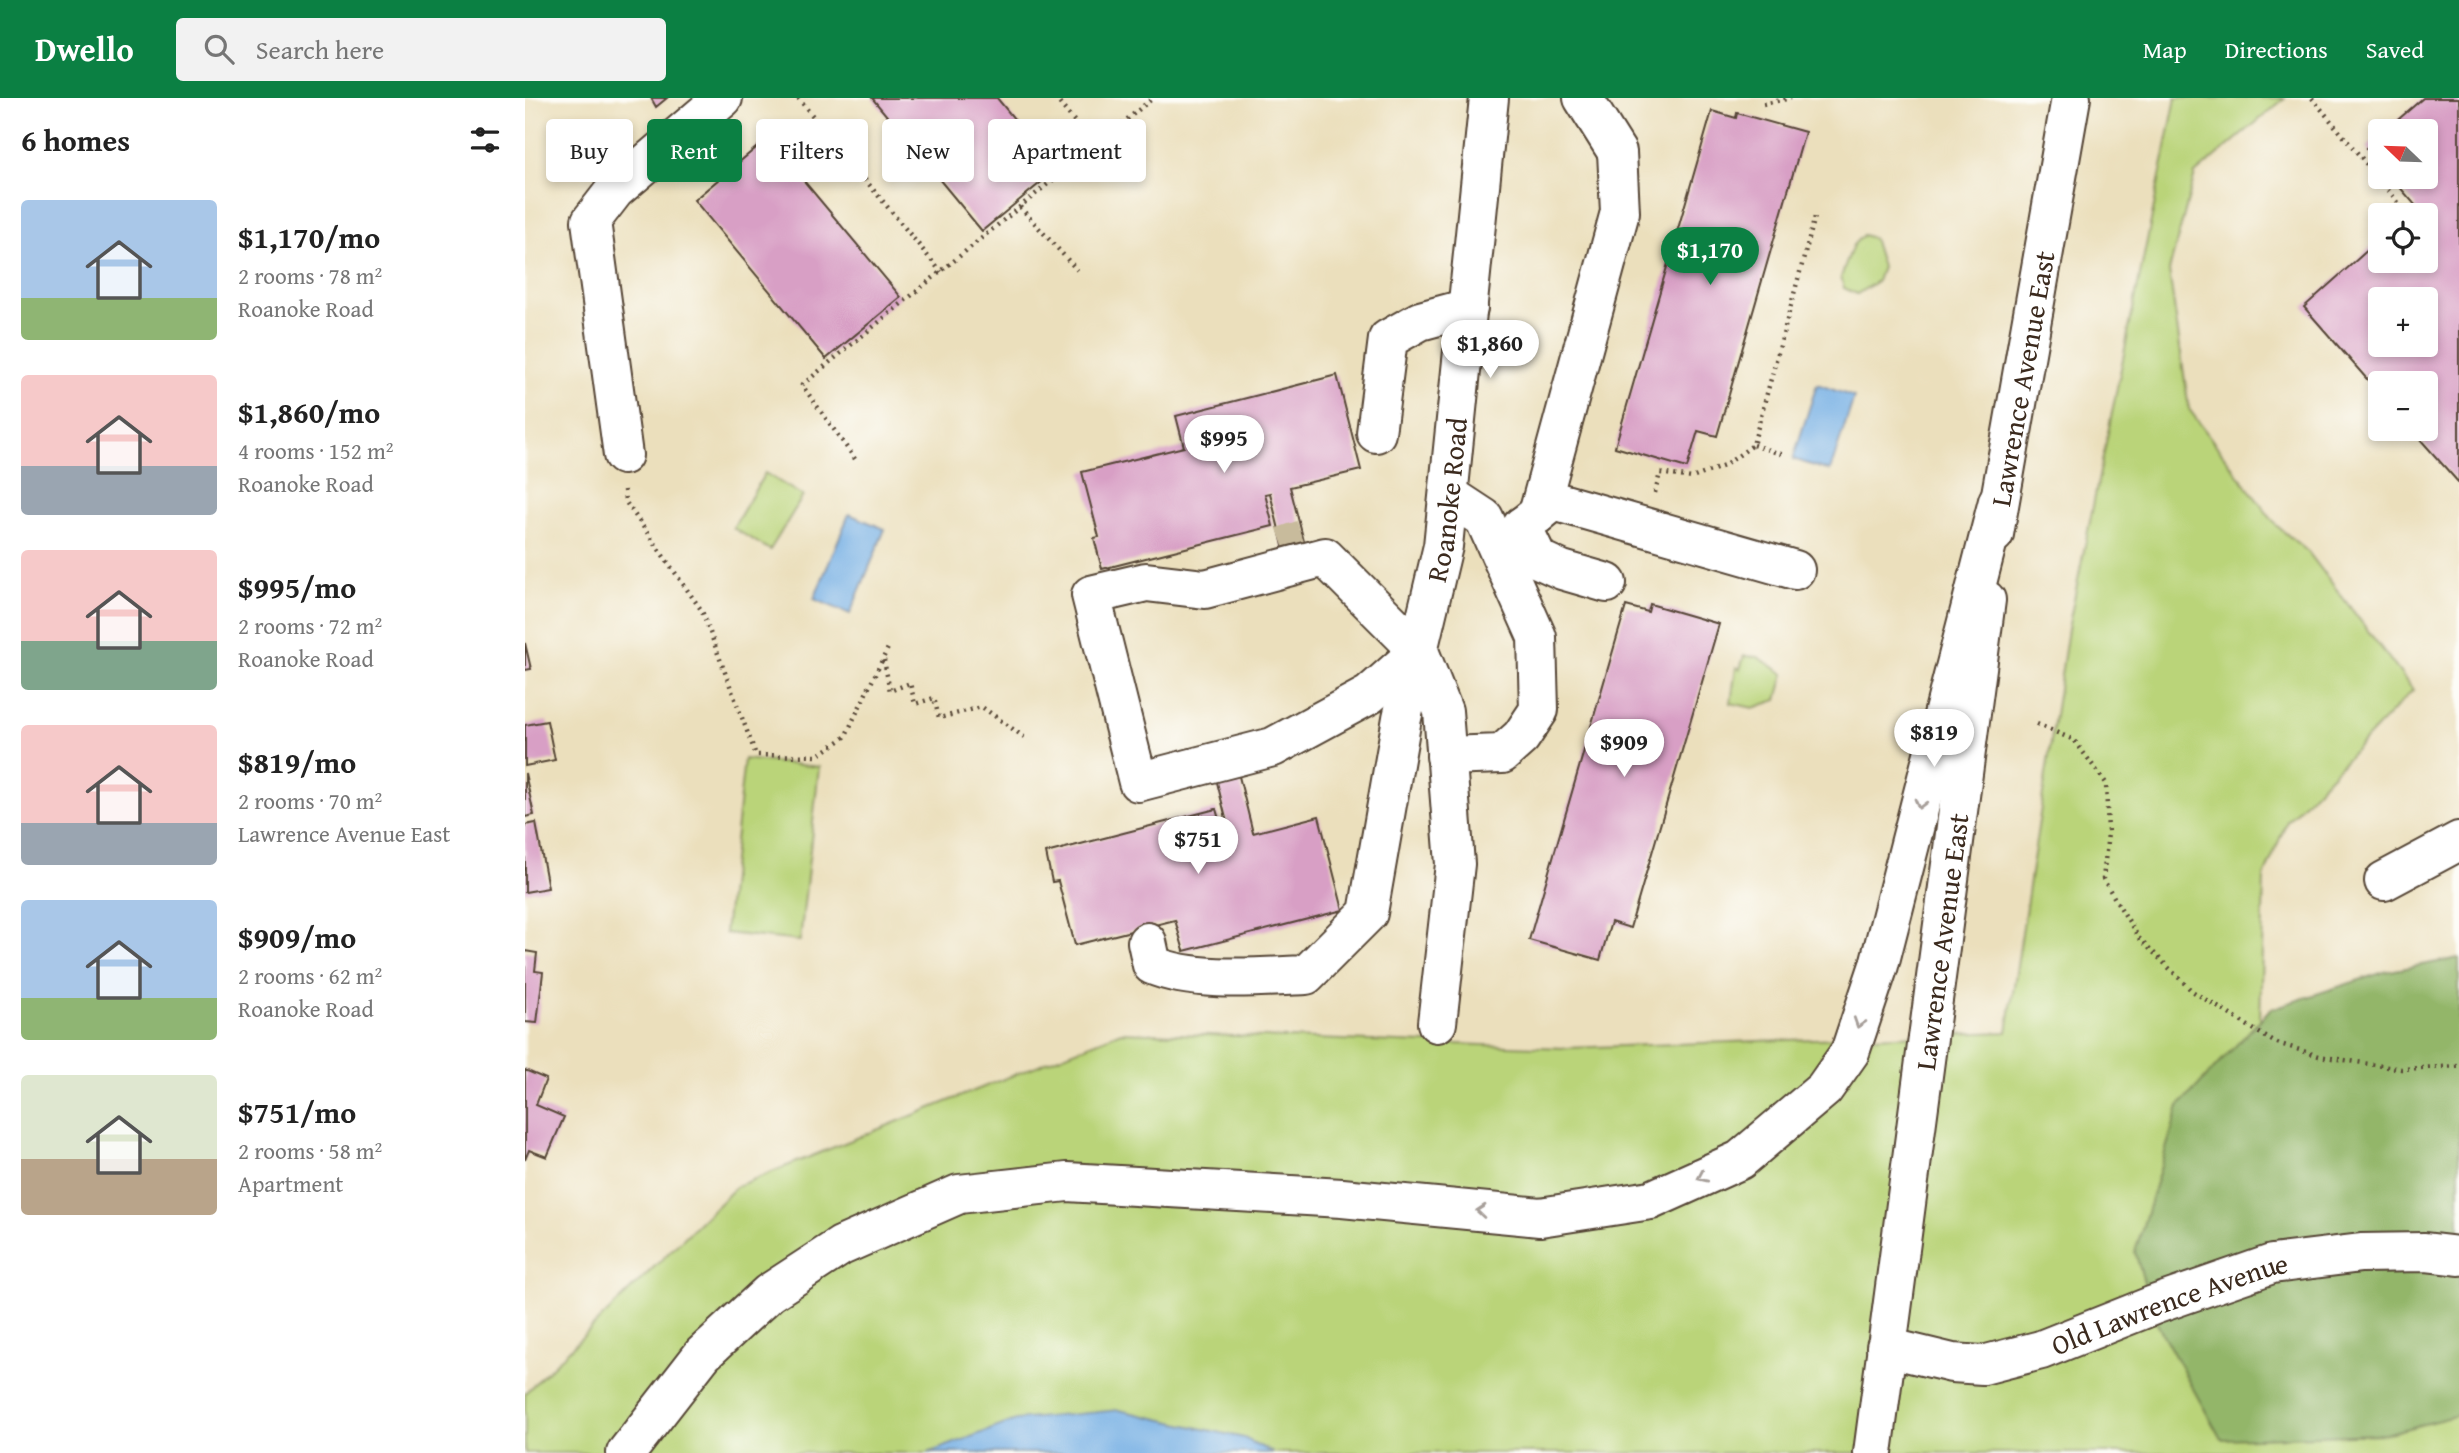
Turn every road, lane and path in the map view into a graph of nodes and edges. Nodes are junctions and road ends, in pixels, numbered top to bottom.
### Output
1 (723, 98) edge
2 (798, 98) edge
3 (1055, 98) edge
4 (1153, 98) edge
5 (1489, 98) edge
6 (1583, 98) edge
7 (1791, 98) edge
8 (2071, 98) edge
9 (2312, 98) edge
10 (1763, 104) dead end
11 (1072, 119) edge
12 (1128, 119) edge
13 (1051, 182) edge
14 (2399, 203) edge
15 (1020, 207) junction
16 (1816, 213) dead end
17 (1077, 270) dead end
18 (941, 272) junction
19 (1468, 308) junction
20 (1376, 433) dead end
21 (1753, 445) junction
22 (623, 455) joint
23 (1784, 455) dead end
24 (855, 459) dead end
25 (1449, 495) junction
26 (1999, 501) junction
27 (1484, 518) junction
28 (1530, 520) junction
29 (1646, 528) junction
30 (1795, 570) dead end
31 (1607, 583) dead end
32 (888, 648) dead end
33 (1419, 651) junction
34 (883, 658) junction
35 (2037, 724) dead end
36 (1024, 737) dead end
37 (1446, 756) junction
38 (2459, 841) edge
39 (2384, 881) dead end
40 (1147, 942) dead end
41 (1437, 1023) dead end
42 (2459, 1066) edge
43 (2459, 1256) edge
44 (1886, 1347) junction
45 (627, 1453) edge
46 (1873, 1453) edge

1 - 22 main road
2 - 18 path
3 - 11 path
4 - 12 path
5 - 19 main road, Roanoke Road
6 - 28 main road
7 - 10 path
8 - 26 main road, Lawrence Avenue East
9 - 14 path
13 - 15 path
15 - 17 path
15 - 18 path
16 - 21 path
18 - 24 path
19 - 20 main road
19 - 25 main road, Roanoke Road
21 - 23 path
21 - 29 path
22 - 34 path
25 - 27 main road
25 - 33 main road, Roanoke Road
26 - 44 main road, Lawrence Avenue East
26 -> 45 main road
27 - 28 main road
27 - 37 main road
28 - 29 main road
28 - 31 main road
29 - 30 main road
32 - 34 path
33 - 33 main road
33 - 37 main road
33 - 40 main road, Roanoke Road
34 - 36 path
35 - 42 path
37 - 41 main road
38 - 39 main road
43 - 44 main road, Old Lawrence Avenue
44 - 46 main road, Lawrence Avenue East

